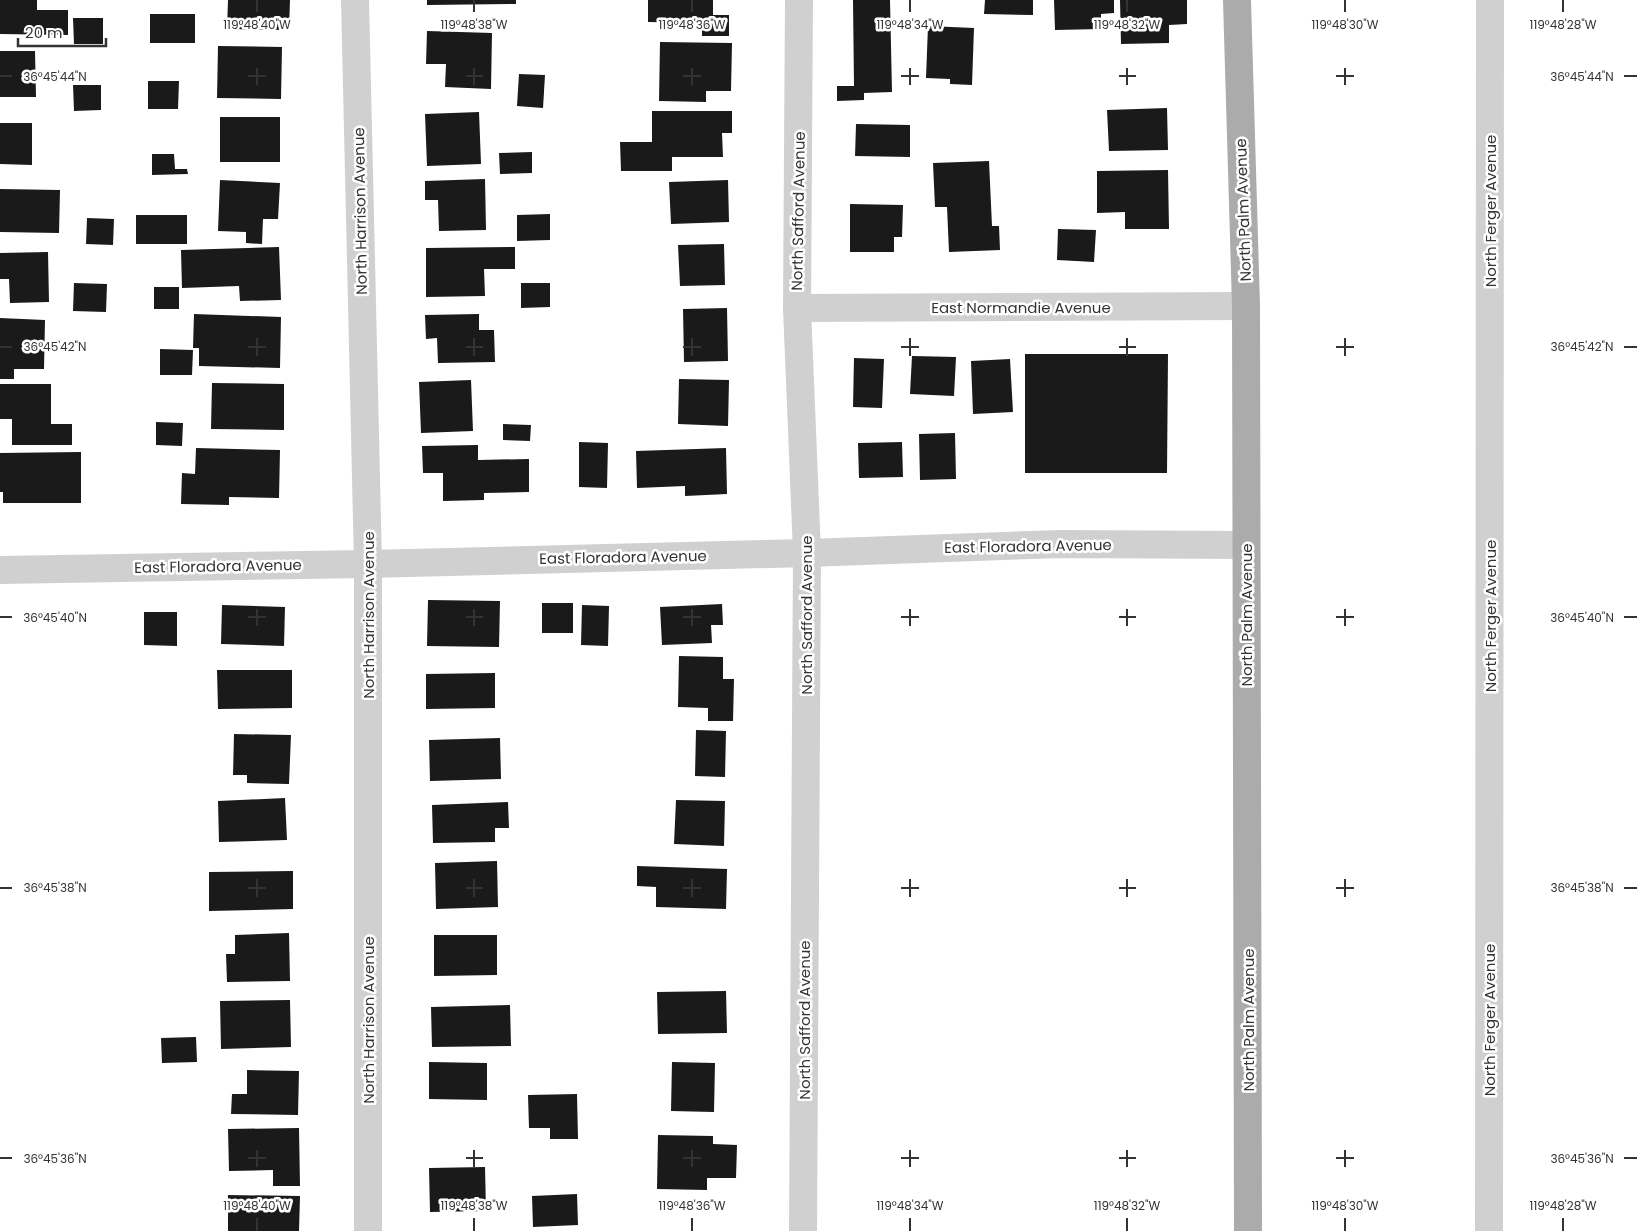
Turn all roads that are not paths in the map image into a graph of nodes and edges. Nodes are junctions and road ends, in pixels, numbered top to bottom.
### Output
1 (355, 0) edge
2 (800, 0) edge
3 (1237, 0) edge
4 (1490, 0) edge
5 (1246, 306) junction
6 (797, 308) junction
7 (1246, 544) junction
8 (807, 553) junction
9 (368, 564) junction
10 (0, 570) edge
11 (368, 1231) edge
12 (803, 1231) edge
13 (1248, 1231) edge
14 (1489, 1231) edge

1 - 9 street, North Harrison Avenue
2 - 6 street, North Safford Avenue
3 - 5 main road, North Palm Avenue
4 - 14 street, North Ferger Avenue
5 - 6 street, East Normandie Avenue
5 - 7 main road, North Palm Avenue
6 - 8 street, North Safford Avenue
7 - 8 street, East Floradora Avenue
7 - 13 main road, North Palm Avenue
8 - 9 street, East Floradora Avenue
8 - 12 street, North Safford Avenue
9 - 10 street, East Floradora Avenue
9 - 11 street, North Harrison Avenue

